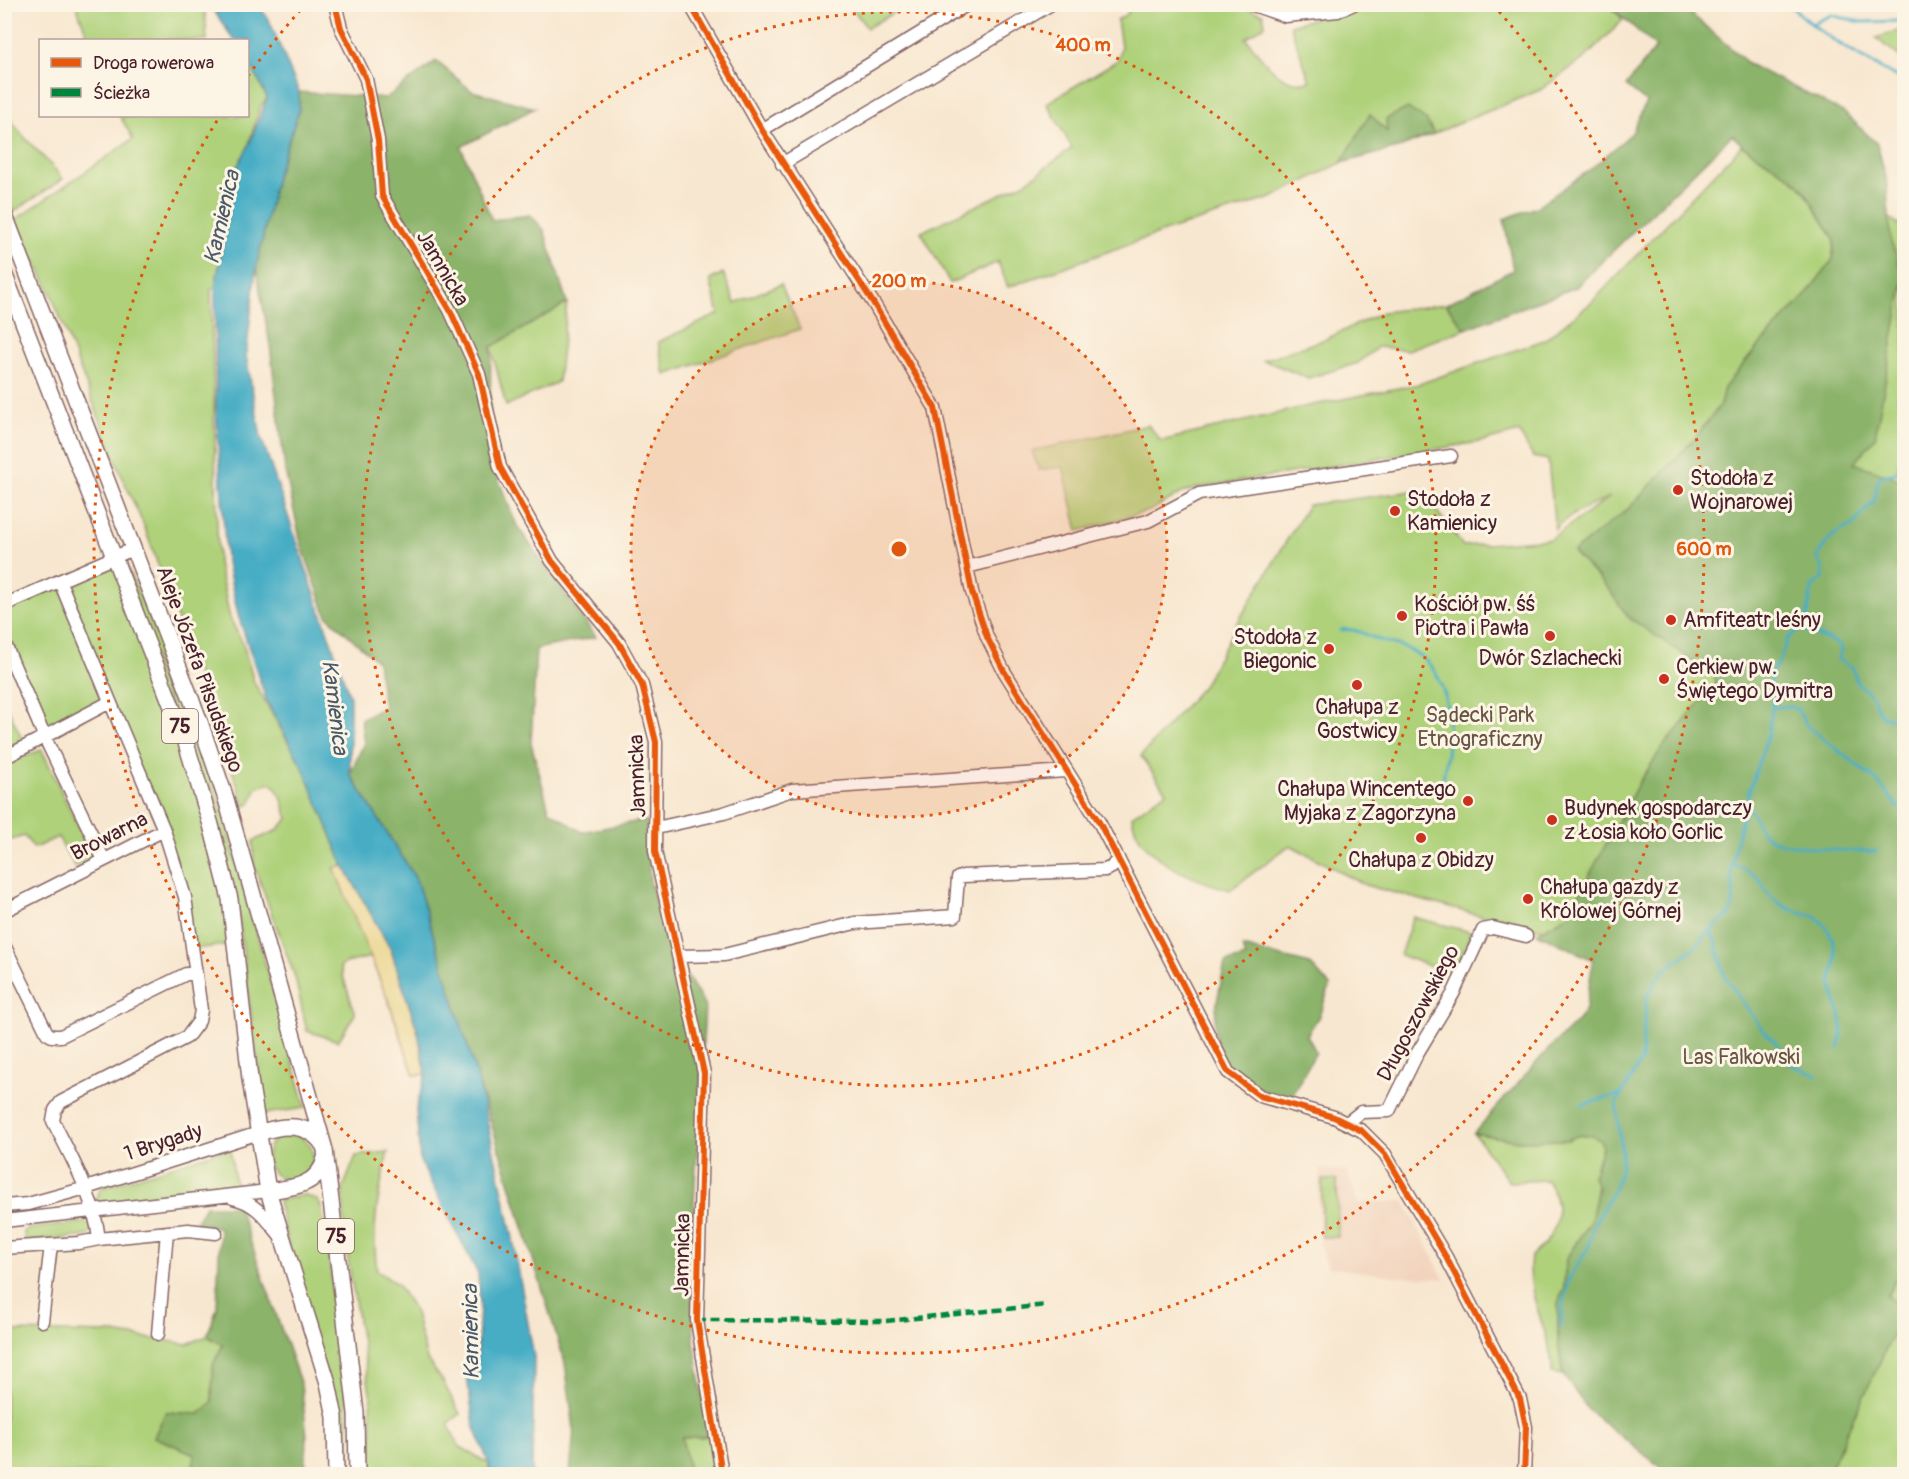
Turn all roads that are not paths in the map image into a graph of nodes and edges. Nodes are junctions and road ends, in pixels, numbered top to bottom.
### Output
1 (335, 4) edge
2 (690, 4) edge
3 (969, 4) edge
4 (1052, 4) edge
5 (1250, 4) edge
6 (1354, 4) edge
7 (762, 130) junction
8 (783, 164) junction
9 (5, 217) edge
10 (4, 273) edge
11 (1451, 456) dead end
12 (133, 549) junction
13 (115, 557) junction
14 (967, 567) junction
15 (60, 582) junction
16 (4, 605) edge
17 (4, 642) edge
18 (110, 702) junction
19 (45, 738) junction
20 (4, 758) edge
21 (1065, 771) junction
22 (656, 828) junction
23 (164, 830) junction
24 (1118, 858) junction
25 (104, 860) junction
26 (4, 911) edge
27 (1526, 936) dead end
28 (4, 945) edge
29 (678, 956) junction
30 (195, 974) junction
31 (1347, 1123) junction
32 (259, 1133) junction
33 (326, 1150) junction
34 (86, 1188) junction
35 (268, 1191) junction
36 (226, 1197) junction
37 (4, 1206) edge
38 (95, 1212) junction
39 (4, 1221) edge
40 (167, 1232) junction
41 (216, 1233) dead end
42 (280, 1235) junction
43 (99, 1239) junction
44 (51, 1245) junction
45 (4, 1248) edge
46 (42, 1321) dead end
47 (158, 1334) dead end
48 (336, 1474) edge
49 (357, 1474) edge
50 (722, 1474) edge
51 (1524, 1474) edge

1 - 22 street, Jamnicka
2 - 7 street
3 - 7 street
4 - 8 street
5 - 6 street
7 - 8 street
8 - 14 street
9 - 12 main road, Aleje Józefa Piłsudskiego / 75
10 - 13 main road, Aleje Józefa Piłsudskiego / 75
11 - 14 street
12 - 13 street
12 - 33 main road, Aleje Józefa Piłsudskiego / 75
13 - 15 street
13 - 32 main road, Aleje Józefa Piłsudskiego / 75
14 - 21 street
15 - 16 street
15 - 18 street
17 - 19 street
18 - 19 street
18 - 23 street
19 - 20 street
19 - 25 street
21 - 22 street, Jamnicka
21 - 24 street
22 - 29 street, Jamnicka
23 - 25 street, Browarna
23 - 30 street, Browarna
24 - 29 street
24 - 31 street
25 - 26 street, Browarna
27 - 31 street, Długoszowskiego
28 - 30 street
29 - 50 street, Jamnicka
30 - 34 street, Browarna
31 - 51 street
32 - 33 main road, 1 Brygady
32 - 34 street, 1 Brygady
32 - 35 main road, Aleje Józefa Piłsudskiego / 75
33 - 35 main road
33 - 49 main road, Aleje Józefa Piłsudskiego / 75
34 - 37 street, 1 Brygady
34 - 38 street
35 - 36 street
35 - 42 main road, Aleje Józefa Piłsudskiego / 75
36 - 38 street
36 - 42 street
38 - 39 street
38 - 43 street
40 - 41 street
40 - 43 street
40 - 47 street
42 - 48 main road, Aleje Józefa Piłsudskiego / 75
43 - 44 street
44 - 45 street
44 - 46 street

